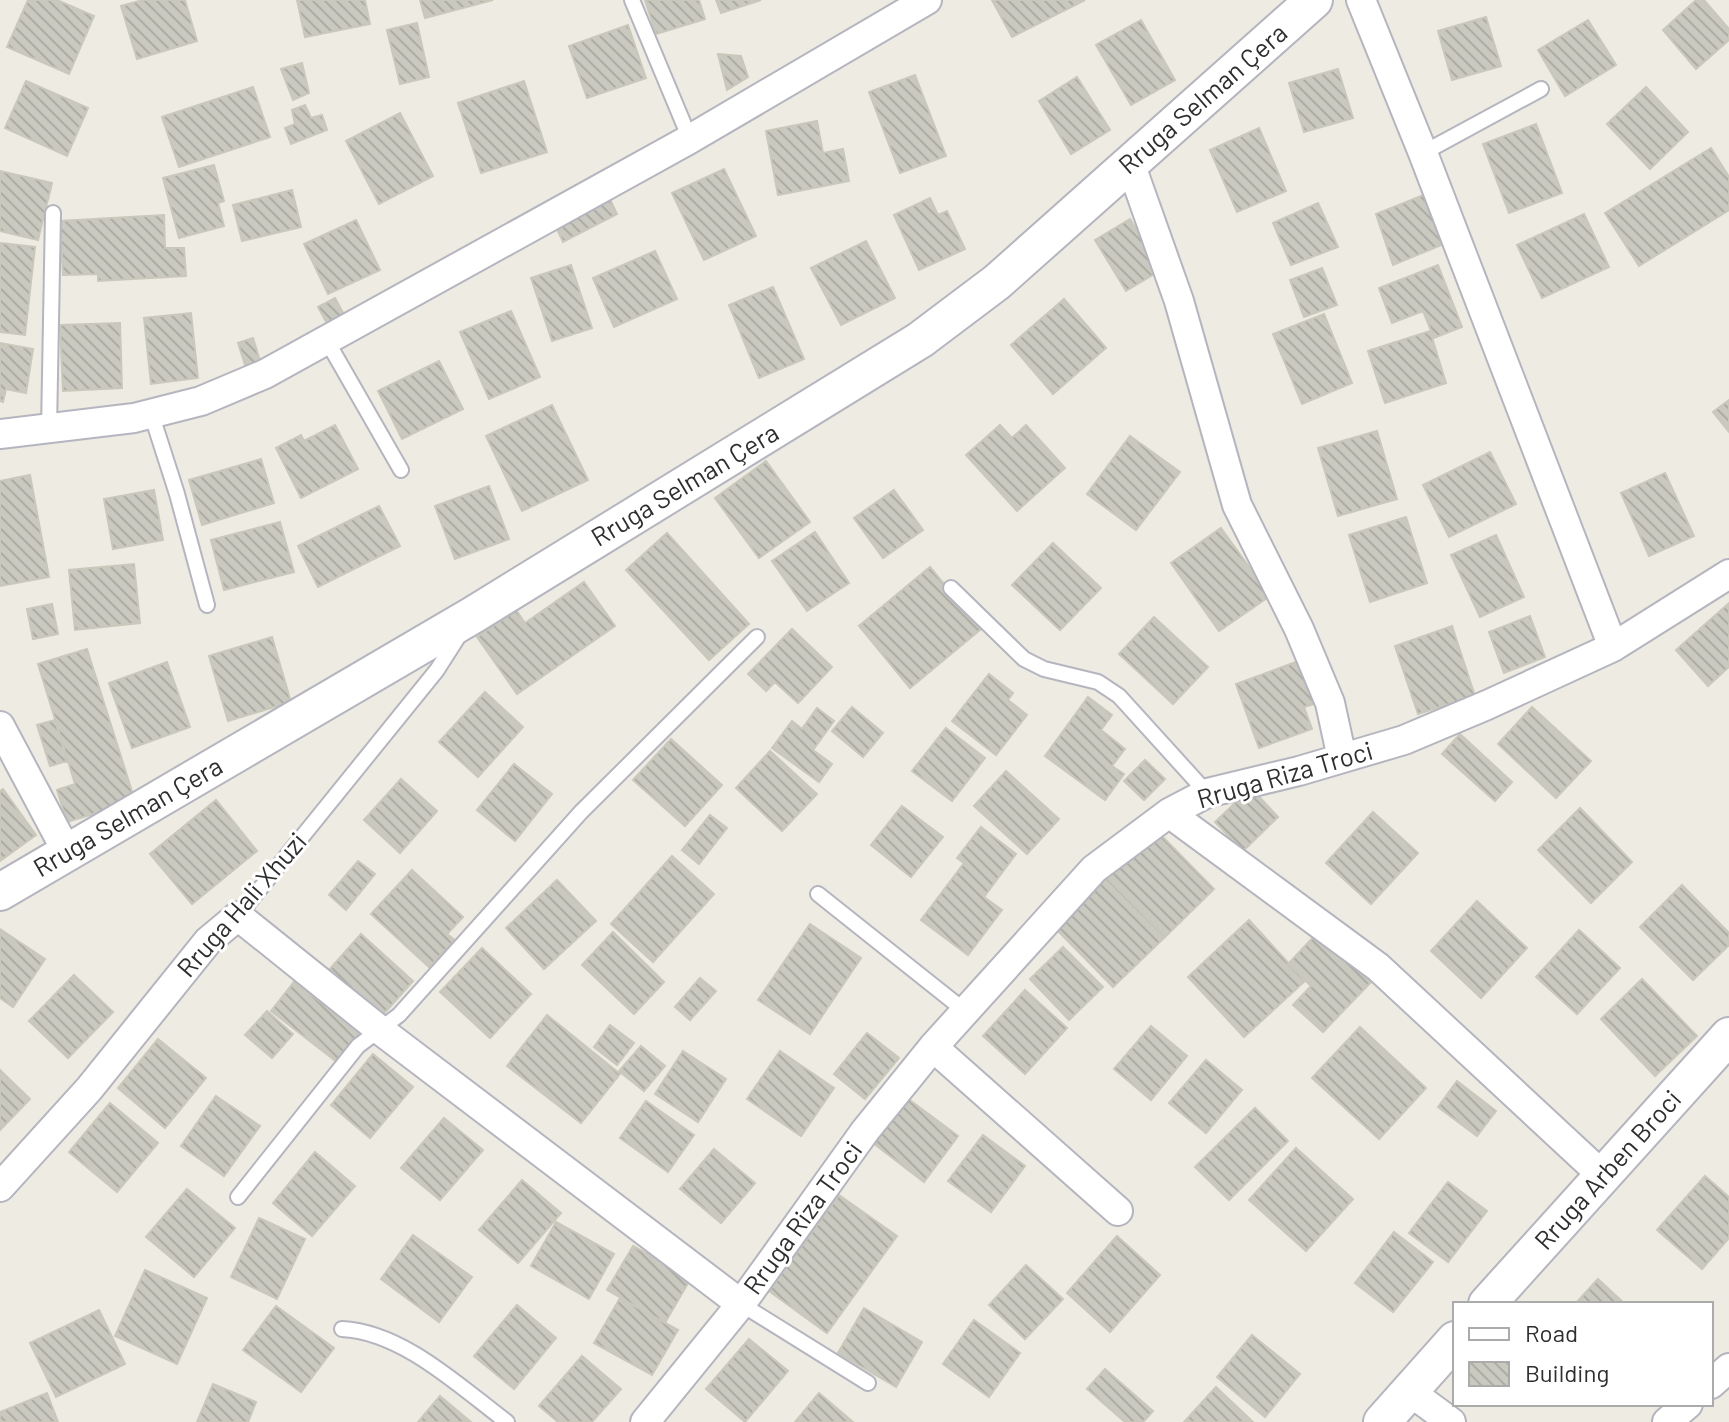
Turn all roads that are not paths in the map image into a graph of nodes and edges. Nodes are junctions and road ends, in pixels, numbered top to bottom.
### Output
1 (632, 0) edge
2 (1314, 0) edge
3 (1361, 0) edge
4 (914, 4) edge
5 (1541, 89) dead end
6 (690, 139) junction
7 (1423, 153) junction
8 (1130, 163) junction
9 (53, 213) dead end
10 (327, 341) junction
11 (151, 413) junction
12 (49, 429) junction
13 (0, 434) edge
14 (401, 470) dead end
15 (1729, 574) edge
16 (951, 588) dead end
17 (207, 605) dead end
18 (473, 615) junction
19 (757, 637) dead end
20 (1613, 647) junction
21 (0, 726) edge
22 (1342, 758) junction
23 (1207, 793) junction
24 (1169, 813) junction
25 (67, 852) junction
26 (0, 892) edge
27 (818, 894) dead end
28 (238, 916) junction
29 (965, 1011) junction
30 (380, 1030) junction
31 (1729, 1036) edge
32 (933, 1047) junction
33 (1602, 1175) junction
34 (0, 1187) edge
35 (238, 1197) dead end
36 (1118, 1211) dead end
37 (1489, 1302) edge
38 (741, 1304) junction
39 (342, 1329) dead end
40 (1453, 1342) edge
41 (1729, 1368) edge
42 (1713, 1382) edge
43 (868, 1383) dead end
44 (1409, 1391) junction
45 (1686, 1406) edge
46 (507, 1422) edge
47 (645, 1422) edge
48 (1382, 1422) edge
49 (1451, 1422) edge
50 (1667, 1422) edge

1 - 6 lane
2 - 8 street, Rruga Selman Çera
3 - 7 street
4 - 6 street
5 - 7 lane
6 - 10 street
7 - 20 street
8 - 18 street, Rruga Selman Çera
8 - 22 street
9 - 12 lane
10 - 11 street
10 - 14 lane
11 - 12 street
11 - 17 lane
12 - 13 street
15 - 20 street, Rruga Riza Troci
16 - 23 lane
18 - 25 street, Rruga Selman Çera
18 - 28 lane, Rruga Hali Xhuzi
19 - 30 lane
20 - 22 street, Rruga Riza Troci
21 - 25 street
22 - 23 street, Rruga Riza Troci
23 - 24 street, Rruga Riza Troci
24 - 29 street, Rruga Riza Troci
24 - 33 street
25 - 26 street, Rruga Selman Çera
27 - 29 lane
28 - 30 street
28 - 34 street, Rruga Hali Xhuzi
29 - 32 street, Rruga Riza Troci
30 - 35 lane
30 - 38 street
31 - 33 street, Rruga Arben Broci
32 - 36 street
32 - 38 street, Rruga Riza Troci
33 - 37 street, Rruga Arben Broci
38 - 43 lane
38 - 47 street, Rruga Riza Troci
39 - 46 lane
40 - 44 street
41 - 42 street
44 - 48 street
44 - 49 street
45 - 50 street

